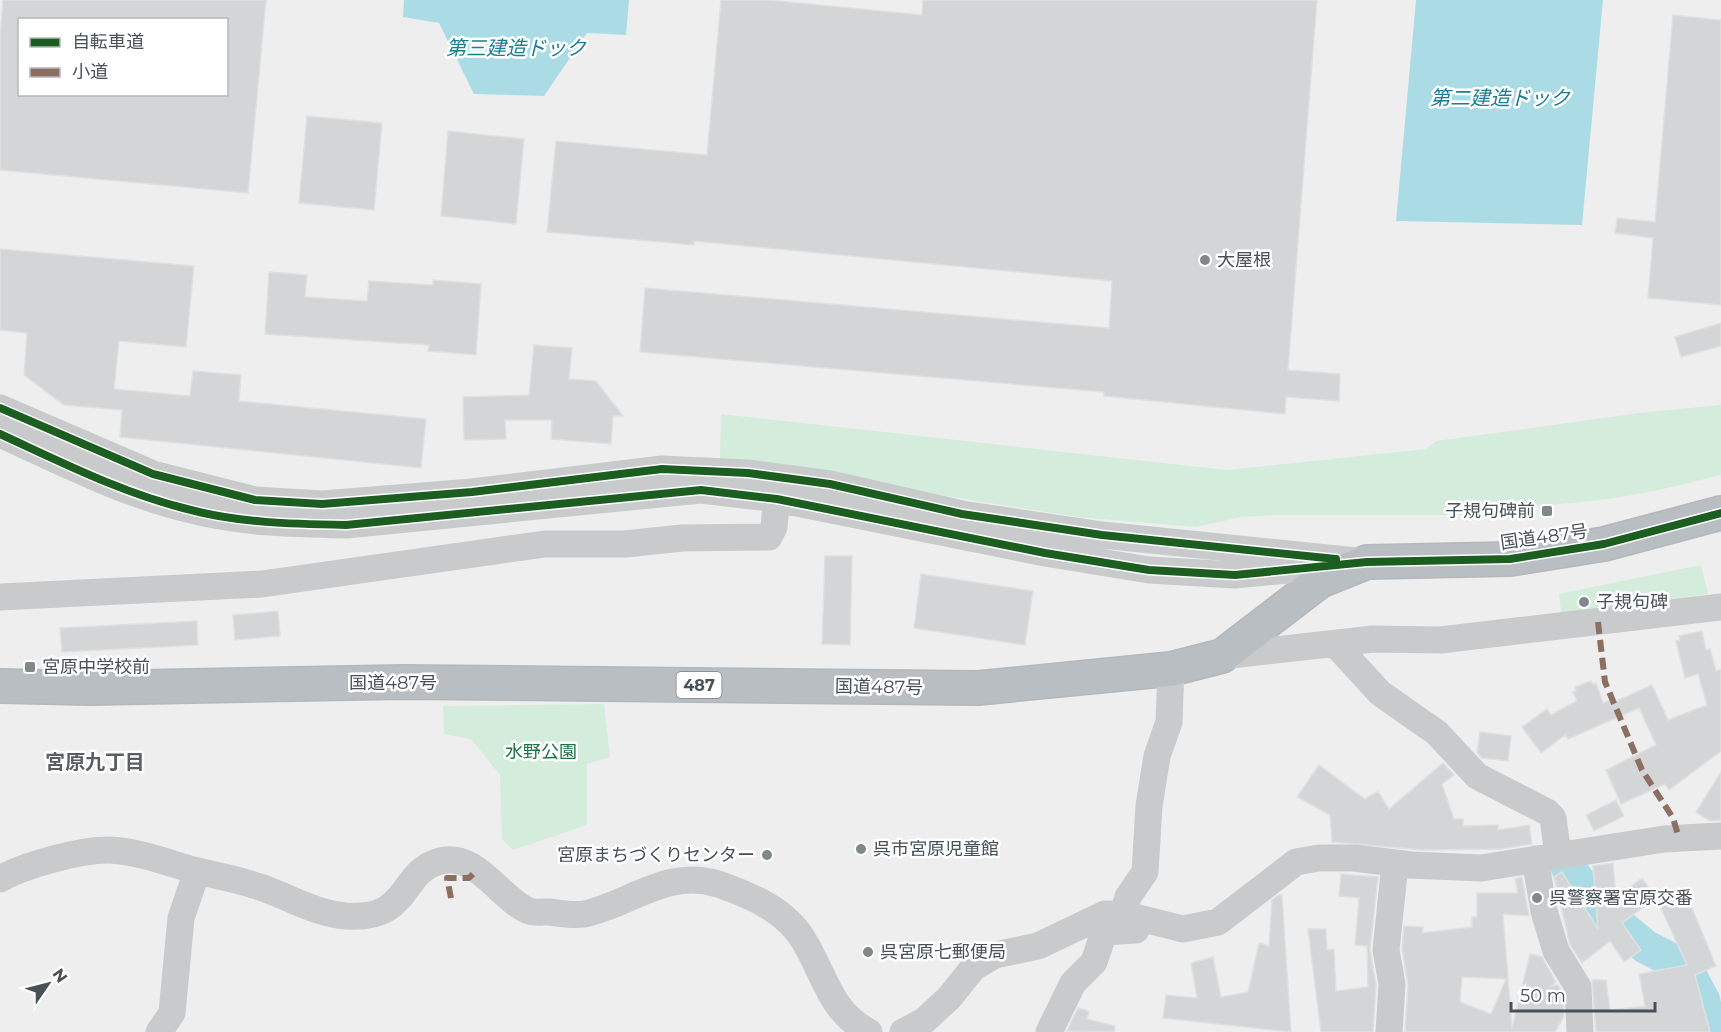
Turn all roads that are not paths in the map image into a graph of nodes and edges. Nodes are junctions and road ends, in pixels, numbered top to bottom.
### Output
1 (0, 408) edge
2 (0, 434) edge
3 (778, 488) junction
4 (1721, 513) edge
5 (1367, 562) junction
6 (0, 597) edge
7 (1719, 614) edge
8 (1336, 645) junction
9 (1222, 656) junction
10 (1171, 669) junction
11 (0, 686) edge
12 (1721, 836) edge
13 (1547, 857) junction
14 (1395, 864) junction
15 (197, 871) junction
16 (0, 879) edge
17 (1133, 916) junction
18 (159, 1032) edge
19 (869, 1032) edge
20 (903, 1032) edge
21 (1049, 1032) edge
22 (1389, 1032) edge
23 (1580, 1032) edge

1 - 3 street
2 - 3 street
3 - 5 street
3 - 6 street
4 - 5 highway, 国道487号 / 487
5 - 9 highway, 国道487号 / 487
7 - 8 street
8 - 9 street
8 - 13 street
9 - 10 highway, 国道487号 / 487
10 - 11 highway, 国道487号 / 487
10 - 17 street
12 - 13 street
13 - 14 street
13 - 23 street
14 - 17 street
14 - 22 street
15 - 16 street
15 - 18 street
15 - 19 street
17 - 20 street
17 - 21 street

